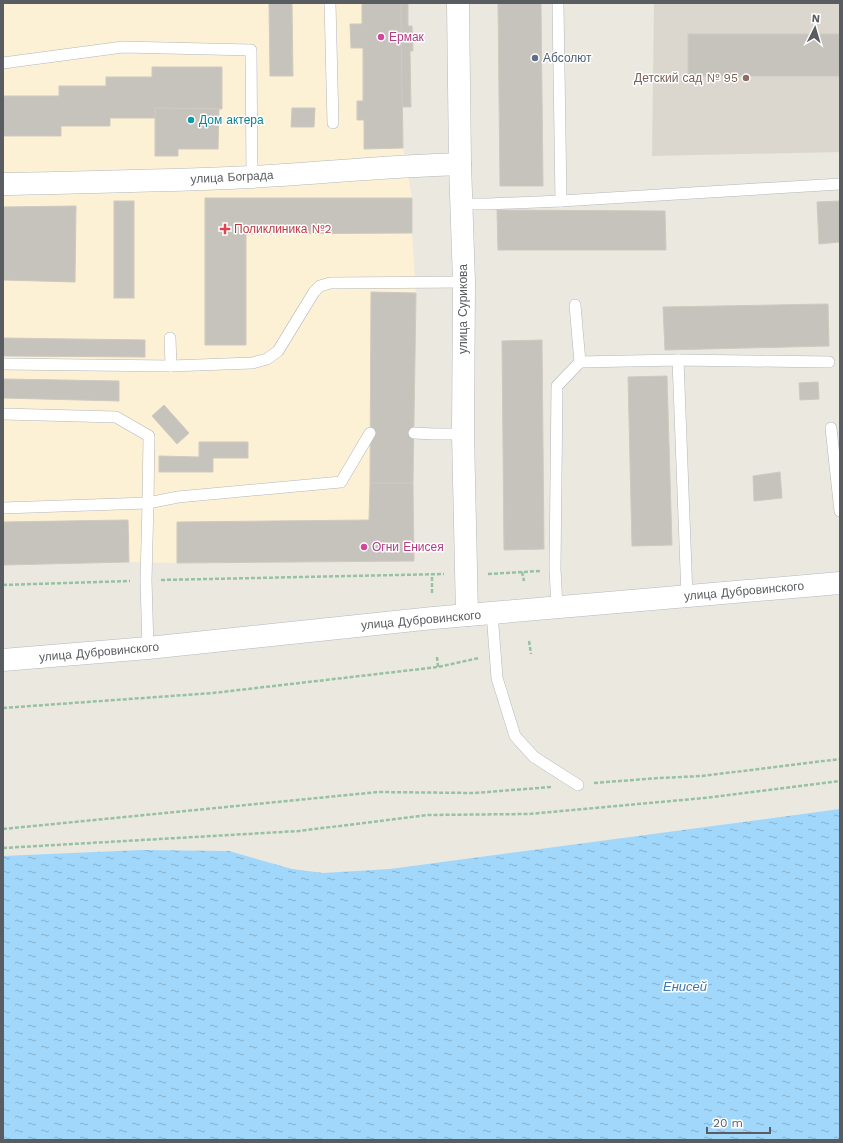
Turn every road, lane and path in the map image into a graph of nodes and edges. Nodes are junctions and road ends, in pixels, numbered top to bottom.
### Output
1 (330, 3) edge
2 (458, 3) edge
3 (558, 3) edge
4 (3, 63) edge
5 (333, 123) dead end
6 (460, 164) junction
7 (252, 177) junction
8 (3, 184) edge
9 (840, 184) edge
10 (561, 201) junction
11 (462, 204) junction
12 (464, 282) junction
13 (575, 305) dead end
14 (170, 338) dead end
15 (678, 360) junction
16 (580, 362) junction
17 (829, 362) dead end
18 (3, 364) edge
19 (171, 366) junction
20 (3, 414) edge
21 (831, 428) dead end
22 (370, 433) dead end
23 (414, 433) dead end
24 (463, 434) junction
25 (148, 503) junction
26 (3, 508) edge
27 (840, 511) edge
28 (555, 569) junction
29 (522, 572) junction
30 (432, 574) junction
31 (441, 574) dead end
32 (488, 574) dead end
33 (146, 580) junction
34 (524, 581) dead end
35 (840, 583) edge
36 (3, 585) edge
37 (432, 593) dead end
38 (687, 596) junction
39 (557, 607) junction
40 (492, 613) junction
41 (467, 615) junction
42 (529, 641) dead end
43 (148, 648) junction
44 (496, 654) junction
45 (531, 654) dead end
46 (437, 657) dead end
47 (3, 660) edge
48 (438, 667) junction
49 (3, 708) edge
50 (840, 759) edge
51 (840, 781) edge
52 (578, 785) junction
53 (3, 829) edge
54 (3, 848) edge

1 - 5 lane
2 - 6 main road, улица Сурикова
3 - 10 lane
4 - 7 lane
6 - 7 main road, улица Бограда
6 - 11 main road, улица Сурикова
7 - 8 main road, улица Бограда
9 - 10 lane
10 - 11 lane
11 - 12 main road, улица Сурикова
12 - 19 lane
12 - 24 main road, улица Сурикова
13 - 16 lane
14 - 19 lane
15 - 16 lane
15 - 17 lane
15 - 38 lane
16 - 28 lane
18 - 19 lane
20 - 25 lane
21 - 27 lane
22 - 25 lane
23 - 24 lane
24 - 41 main road, улица Сурикова
25 - 26 lane
25 - 33 lane
28 - 29 path
28 - 39 lane
29 - 32 path
29 - 34 path
30 - 31 path
30 - 33 path
30 - 37 path
33 - 36 path
33 - 43 lane
35 - 38 main road, улица Дубровинского
38 - 39 main road, улица Дубровинского
39 - 40 main road, улица Дубровинского
40 - 41 main road, улица Дубровинского
40 - 44 lane
41 - 43 main road, улица Дубровинского
42 - 45 path
43 - 47 main road, улица Дубровинского
44 - 48 path
44 - 52 lane
46 - 48 path
48 - 49 path
50 - 52 path
51 - 54 path
52 - 53 path

